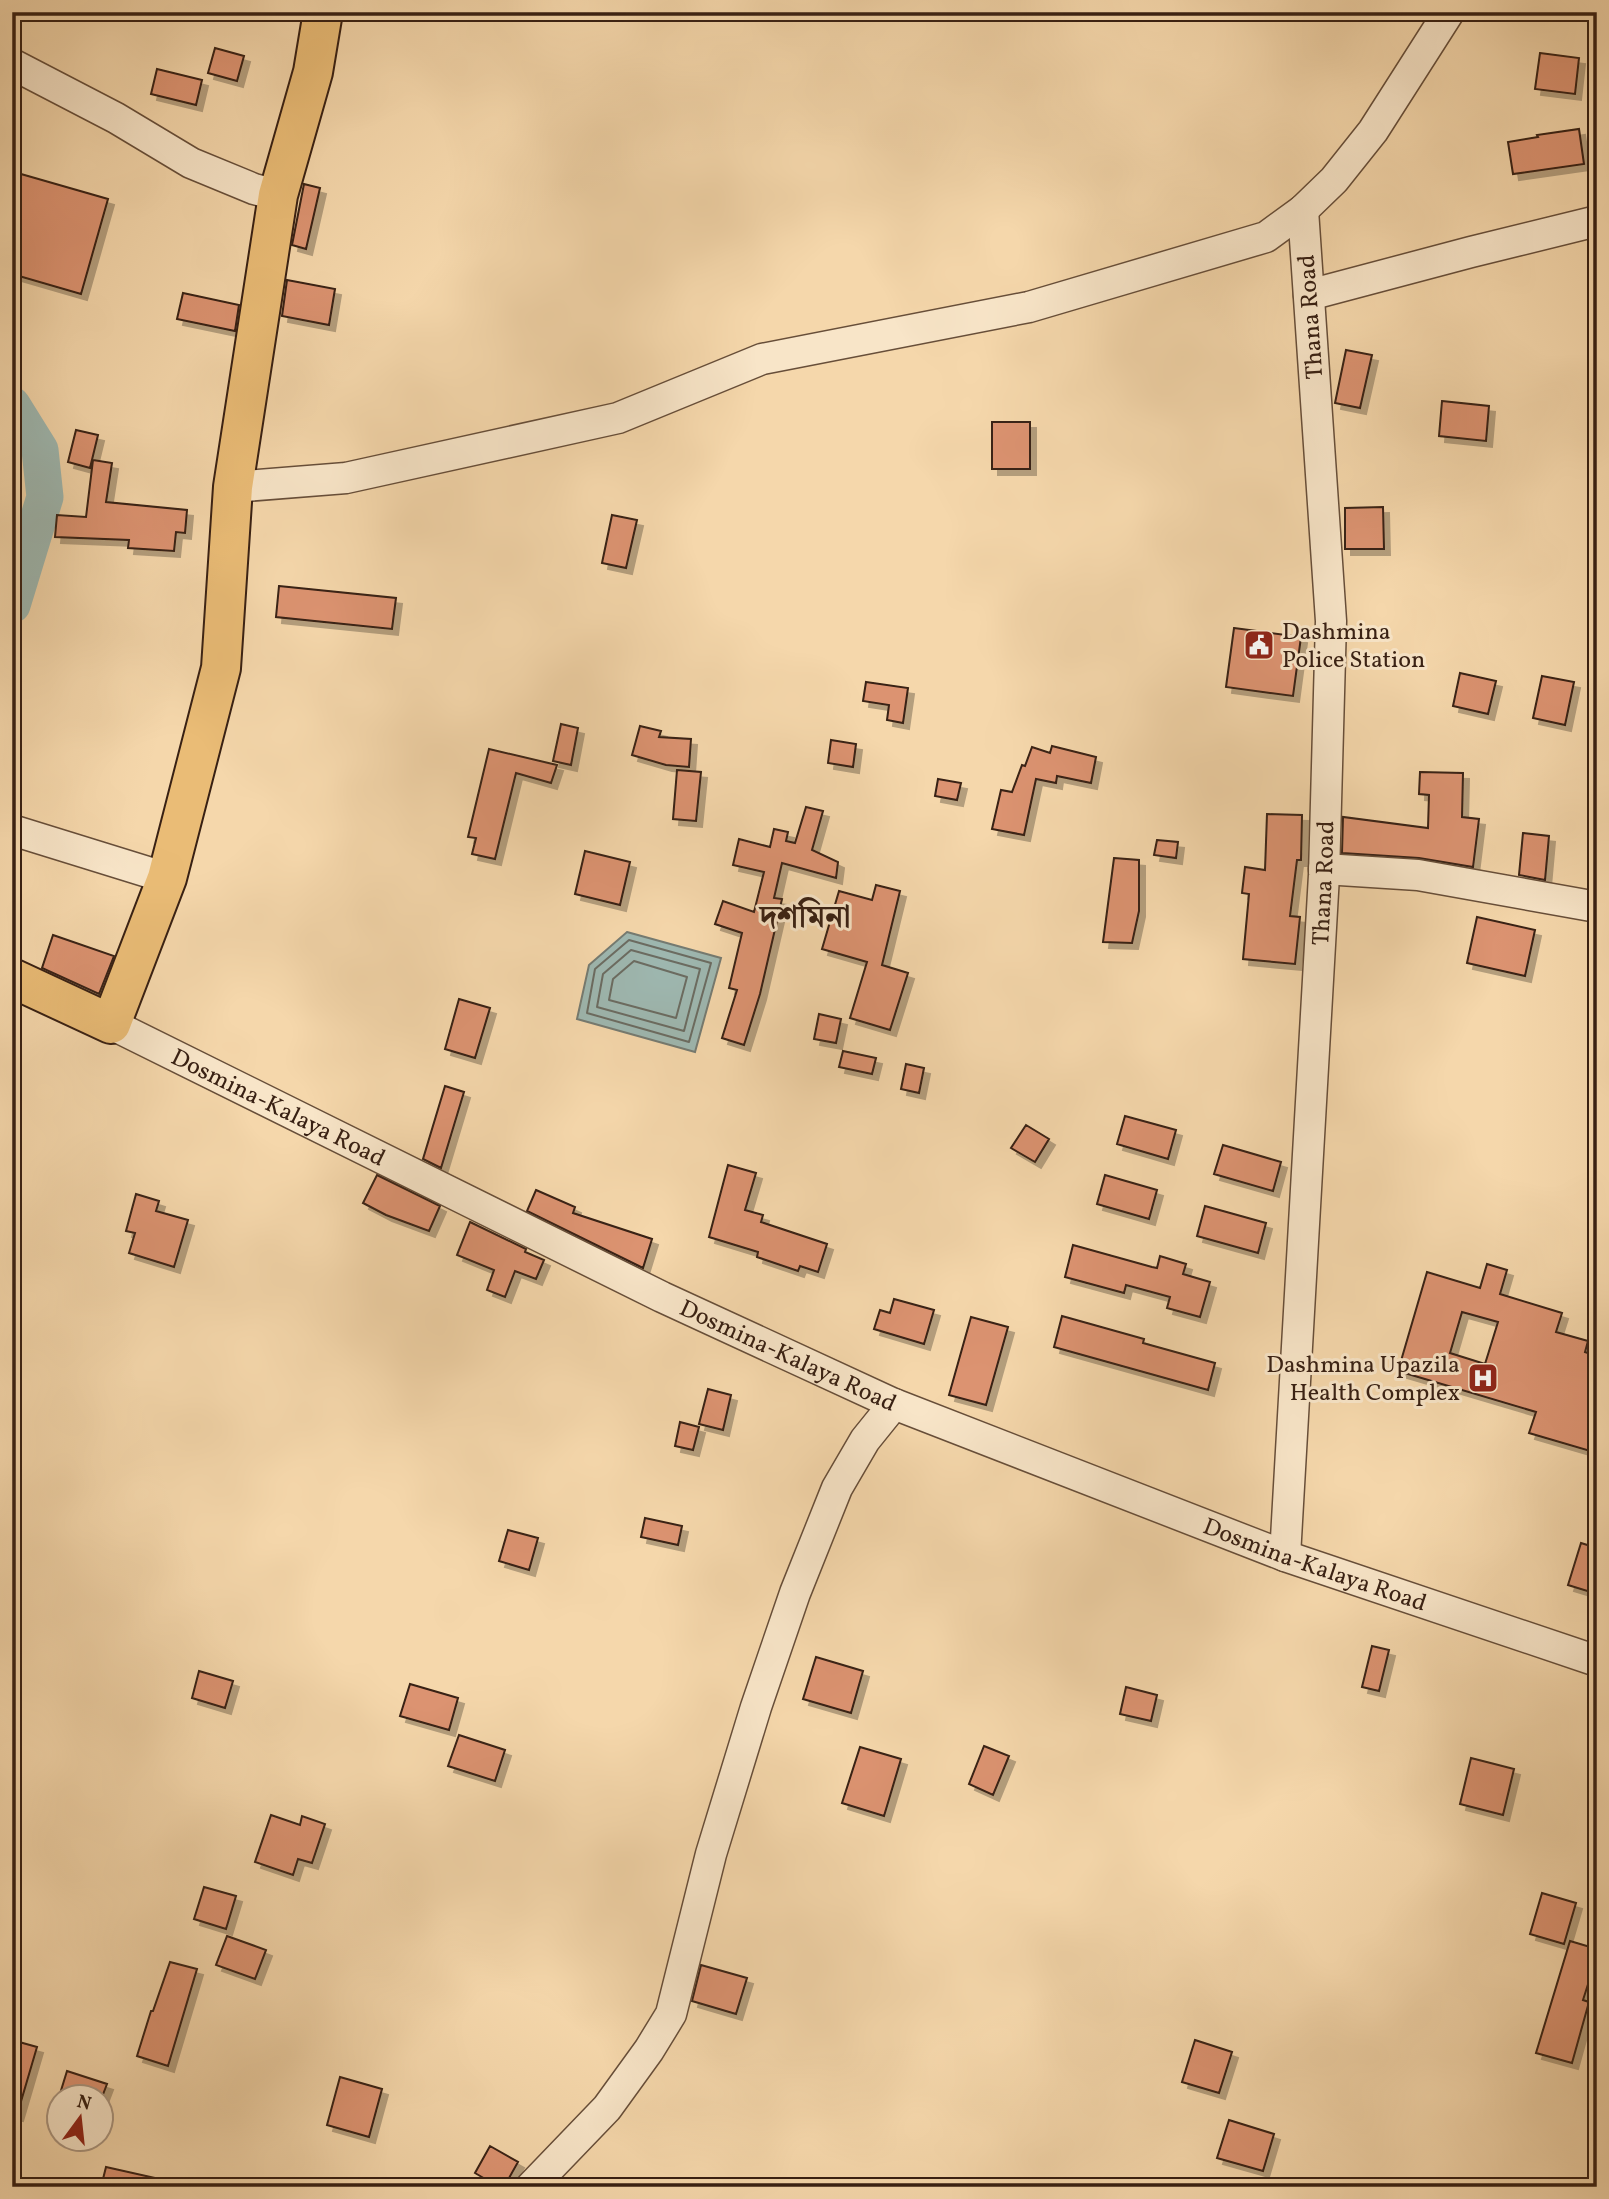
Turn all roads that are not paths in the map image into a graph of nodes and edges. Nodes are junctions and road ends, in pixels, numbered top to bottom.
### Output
1 (323, 12) edge
2 (1449, 12) edge
3 (12, 64) edge
4 (278, 195) junction
5 (1303, 210) junction
6 (1597, 221) edge
7 (1308, 295) junction
8 (233, 486) junction
9 (12, 830) edge
10 (1324, 869) junction
11 (167, 877) junction
12 (1597, 908) edge
13 (12, 978) edge
14 (111, 1024) junction
15 (894, 1404) junction
16 (1285, 1556) junction
17 (1597, 1661) edge
18 (531, 2187) edge

1 - 4 main road
2 - 5 street
3 - 4 street
4 - 8 main road
5 - 7 street, Thana Road
5 - 8 street
6 - 7 street
7 - 10 street, Thana Road
8 - 11 main road
9 - 11 street
10 - 12 street
10 - 16 street, Thana Road
11 - 14 main road
13 - 14 main road, Dosmina-Kalaya Road
14 - 15 street, Dosmina-Kalaya Road
15 - 16 street, Dosmina-Kalaya Road
15 - 18 street
16 - 17 street, Dosmina-Kalaya Road

